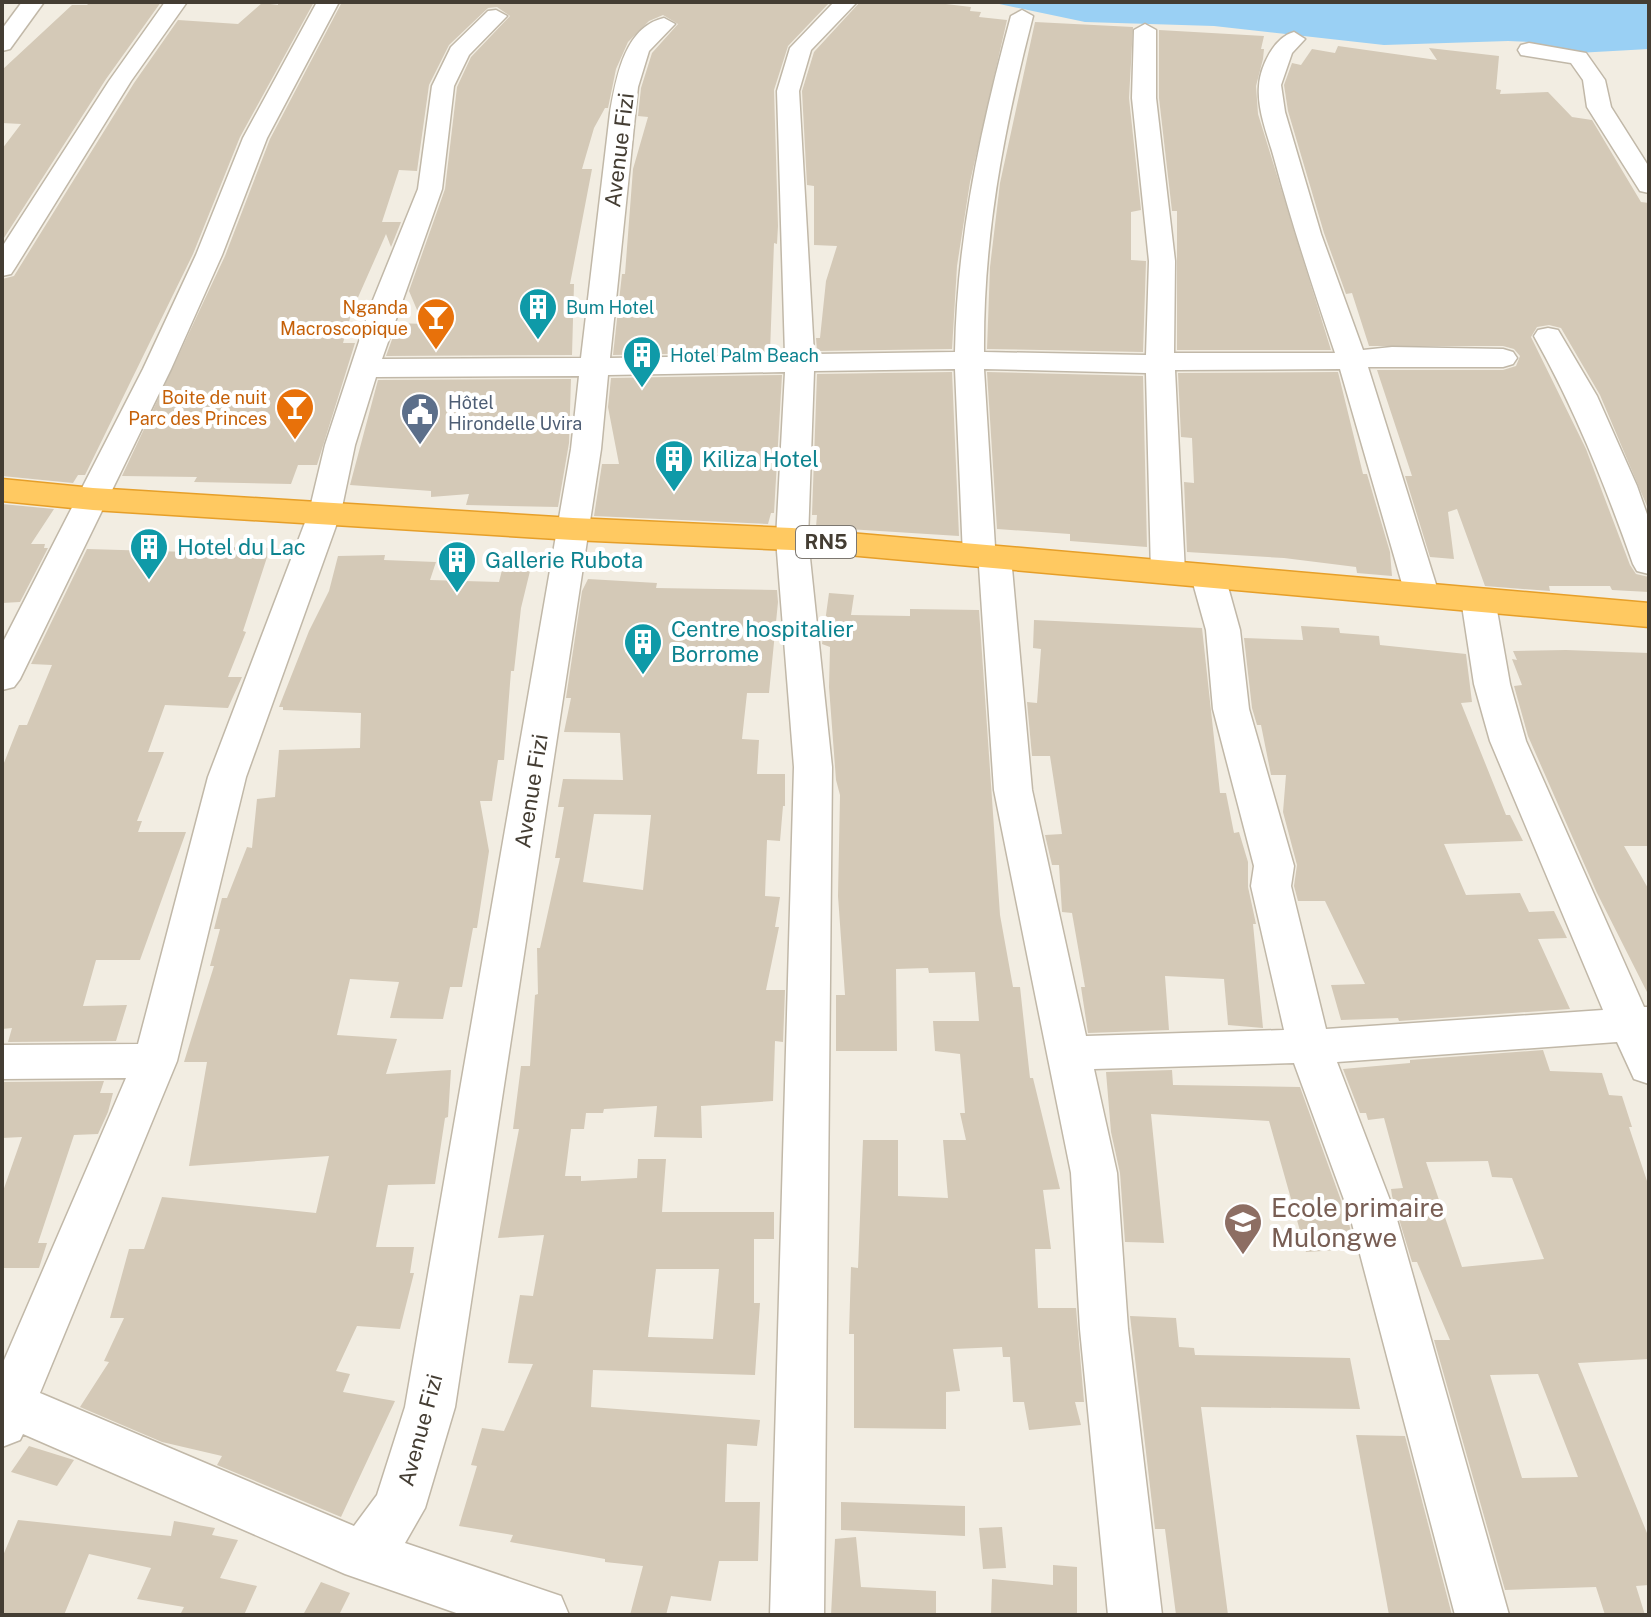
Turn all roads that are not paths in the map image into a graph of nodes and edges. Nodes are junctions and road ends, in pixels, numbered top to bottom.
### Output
1 (33, 2) edge
2 (176, 2) edge
3 (328, 2) edge
4 (846, 2) edge
5 (496, 16) dead end
6 (1022, 16) dead end
7 (664, 24) dead end
8 (1145, 30) dead end
9 (1294, 39) dead end
10 (2, 44) edge
11 (1529, 50) dead end
12 (1649, 186) edge
13 (2, 268) edge
14 (1548, 336) dead end
15 (1503, 358) dead end
16 (969, 360) junction
17 (1352, 360) junction
18 (800, 363) junction
19 (1160, 364) junction
20 (596, 367) junction
21 (367, 368) junction
22 (2, 490) edge
23 (93, 499) junction
24 (325, 512) junction
25 (573, 529) junction
26 (792, 539) junction
27 (987, 557) junction
28 (1649, 564) edge
29 (1188, 575) junction
30 (1422, 594) junction
31 (1478, 599) junction
32 (1649, 615) edge
33 (2, 679) edge
34 (1640, 1023) edge
35 (1309, 1046) junction
36 (1069, 1053) junction
37 (155, 1061) junction
38 (2, 1062) edge
39 (1649, 1067) edge
40 (5, 1410) edge
41 (364, 1556) junction
42 (542, 1615) edge
43 (797, 1615) edge
44 (1135, 1615) edge
45 (1482, 1615) edge

1 - 10 street
2 - 13 street
3 - 23 street
4 - 18 street
5 - 21 street
6 - 16 street
7 - 20 street, Avenue Fizi
8 - 19 street
9 - 17 street
11 - 12 street
14 - 28 street
15 - 17 street
16 - 18 street
16 - 19 street
16 - 27 street
17 - 19 street
17 - 30 street
18 - 20 street
18 - 26 street
19 - 29 street
20 - 21 street
20 - 25 street, Avenue Fizi
21 - 24 street
22 - 23 highway, RN5
23 - 24 highway, RN5
23 - 33 street
24 - 25 highway, RN5
24 - 37 street
25 - 26 highway, RN5
25 - 41 street, Avenue Fizi
26 - 27 highway, RN5
26 - 43 street
27 - 29 highway, RN5
27 - 36 street
29 - 30 highway, RN5
29 - 35 street
30 - 31 highway, RN5
31 - 32 highway, RN5
31 - 34 street
34 - 35 street
34 - 39 street
35 - 36 street
35 - 45 street
36 - 44 street
37 - 38 street
37 - 40 street
40 - 41 street
41 - 42 street

